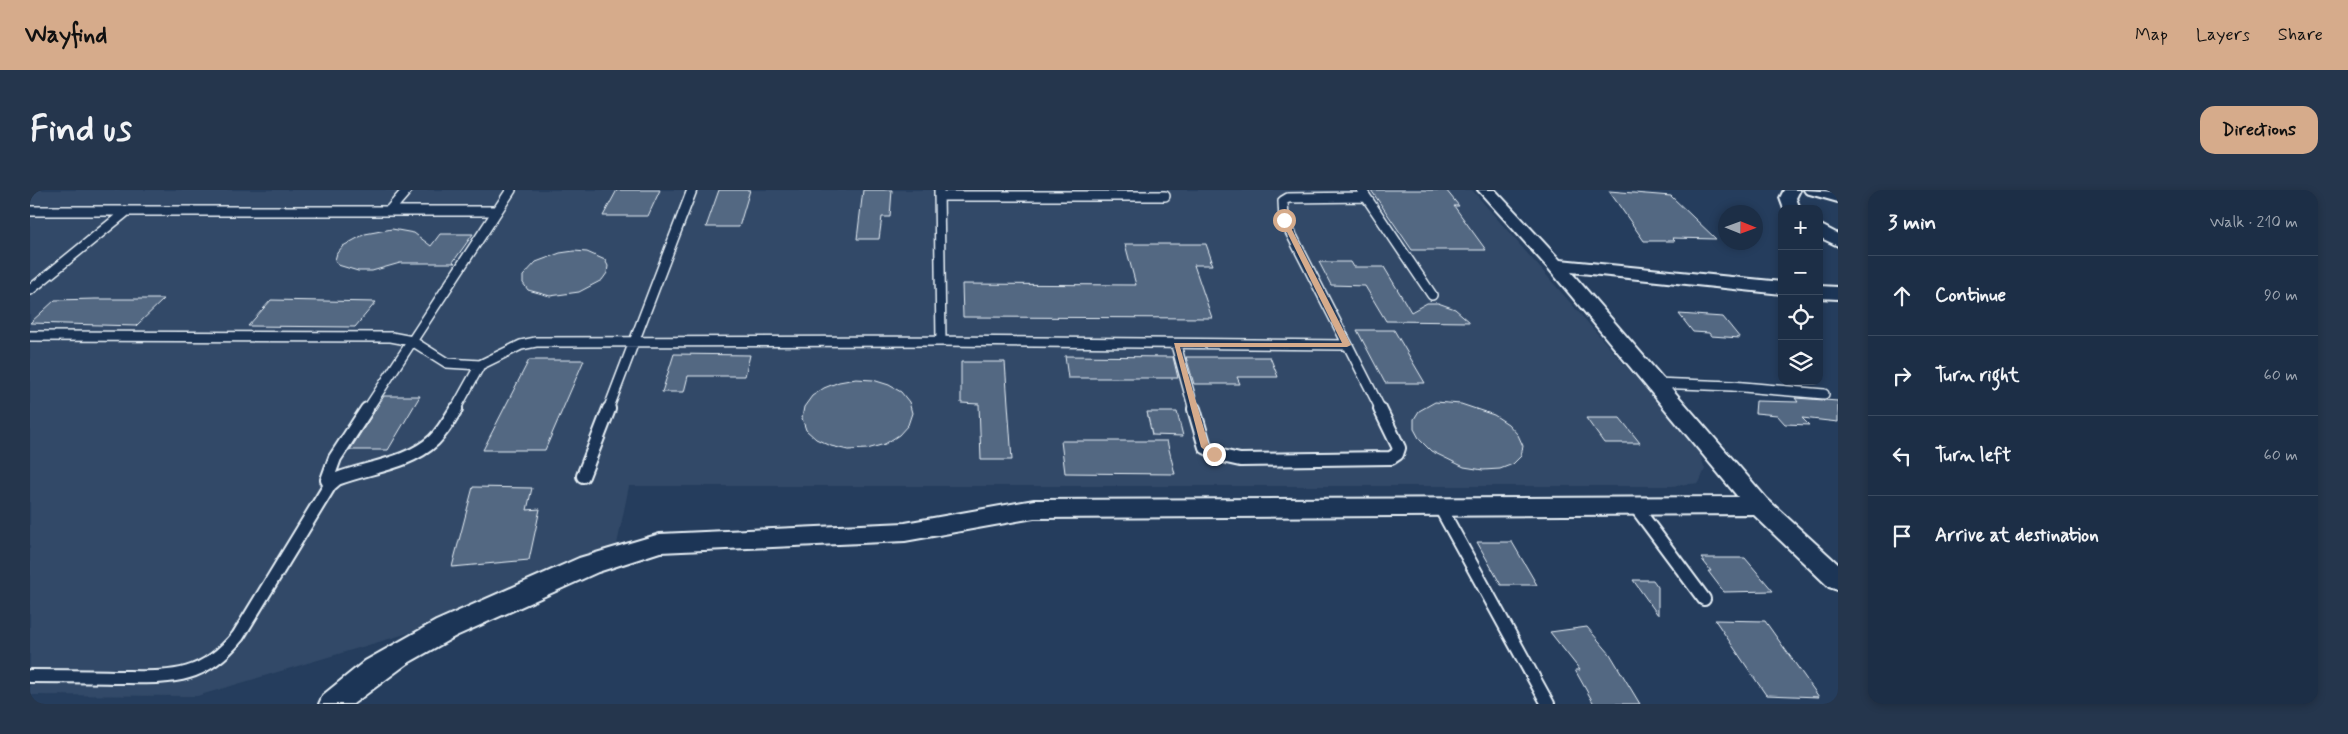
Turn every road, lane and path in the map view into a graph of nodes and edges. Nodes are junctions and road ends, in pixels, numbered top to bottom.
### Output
1 (406, 190) edge
2 (511, 190) edge
3 (692, 190) edge
4 (1486, 190) edge
5 (1792, 190) edge
6 (1812, 190) edge
7 (939, 193) edge
8 (1363, 194) edge
9 (1165, 196) dead end
10 (1838, 197) edge
11 (1791, 205) edge
12 (30, 211) edge
13 (128, 211) junction
14 (389, 212) junction
15 (497, 212) junction
16 (1823, 224) edge
17 (1838, 226) edge
18 (1823, 232) edge
19 (1838, 241) edge
20 (1555, 265) junction
21 (1778, 288) edge
22 (30, 290) edge
23 (1823, 292) edge
24 (1838, 293) edge
25 (1432, 295) dead end
26 (30, 336) edge
27 (412, 341) junction
28 (941, 341) junction
29 (634, 342) junction
30 (1176, 345) junction
31 (1347, 345) junction
32 (480, 365) junction
33 (1655, 383) junction
34 (1824, 394) dead end
35 (583, 476) dead end
36 (330, 485) junction
37 (1759, 505) junction
38 (1636, 506) junction
39 (1440, 507) junction
40 (1838, 580) edge
41 (1704, 599) dead end
42 (30, 676) edge
43 (334, 704) edge
44 (1548, 704) edge

1 - 14 lane
2 - 15 lane
3 - 29 lane
4 - 20 street
5 - 11 street
6 - 10 street
7 - 9 lane
7 - 28 lane
8 - 25 lane
8 - 31 lane
12 - 13 lane
13 - 14 lane
13 - 22 lane
14 - 15 lane
15 - 27 lane
16 - 17 street
18 - 19 street
20 - 21 street
20 - 33 street
23 - 24 street
26 - 27 lane
27 - 32 lane
27 - 36 lane
28 - 29 lane
28 - 30 lane
29 - 32 lane
29 - 35 lane
30 - 31 lane
30 - 31 lane
32 - 36 lane
33 - 34 lane
33 - 37 street
36 - 42 lane
37 - 38 street
37 - 40 street
38 - 39 street
38 - 41 lane
39 - 43 street
39 - 44 lane

